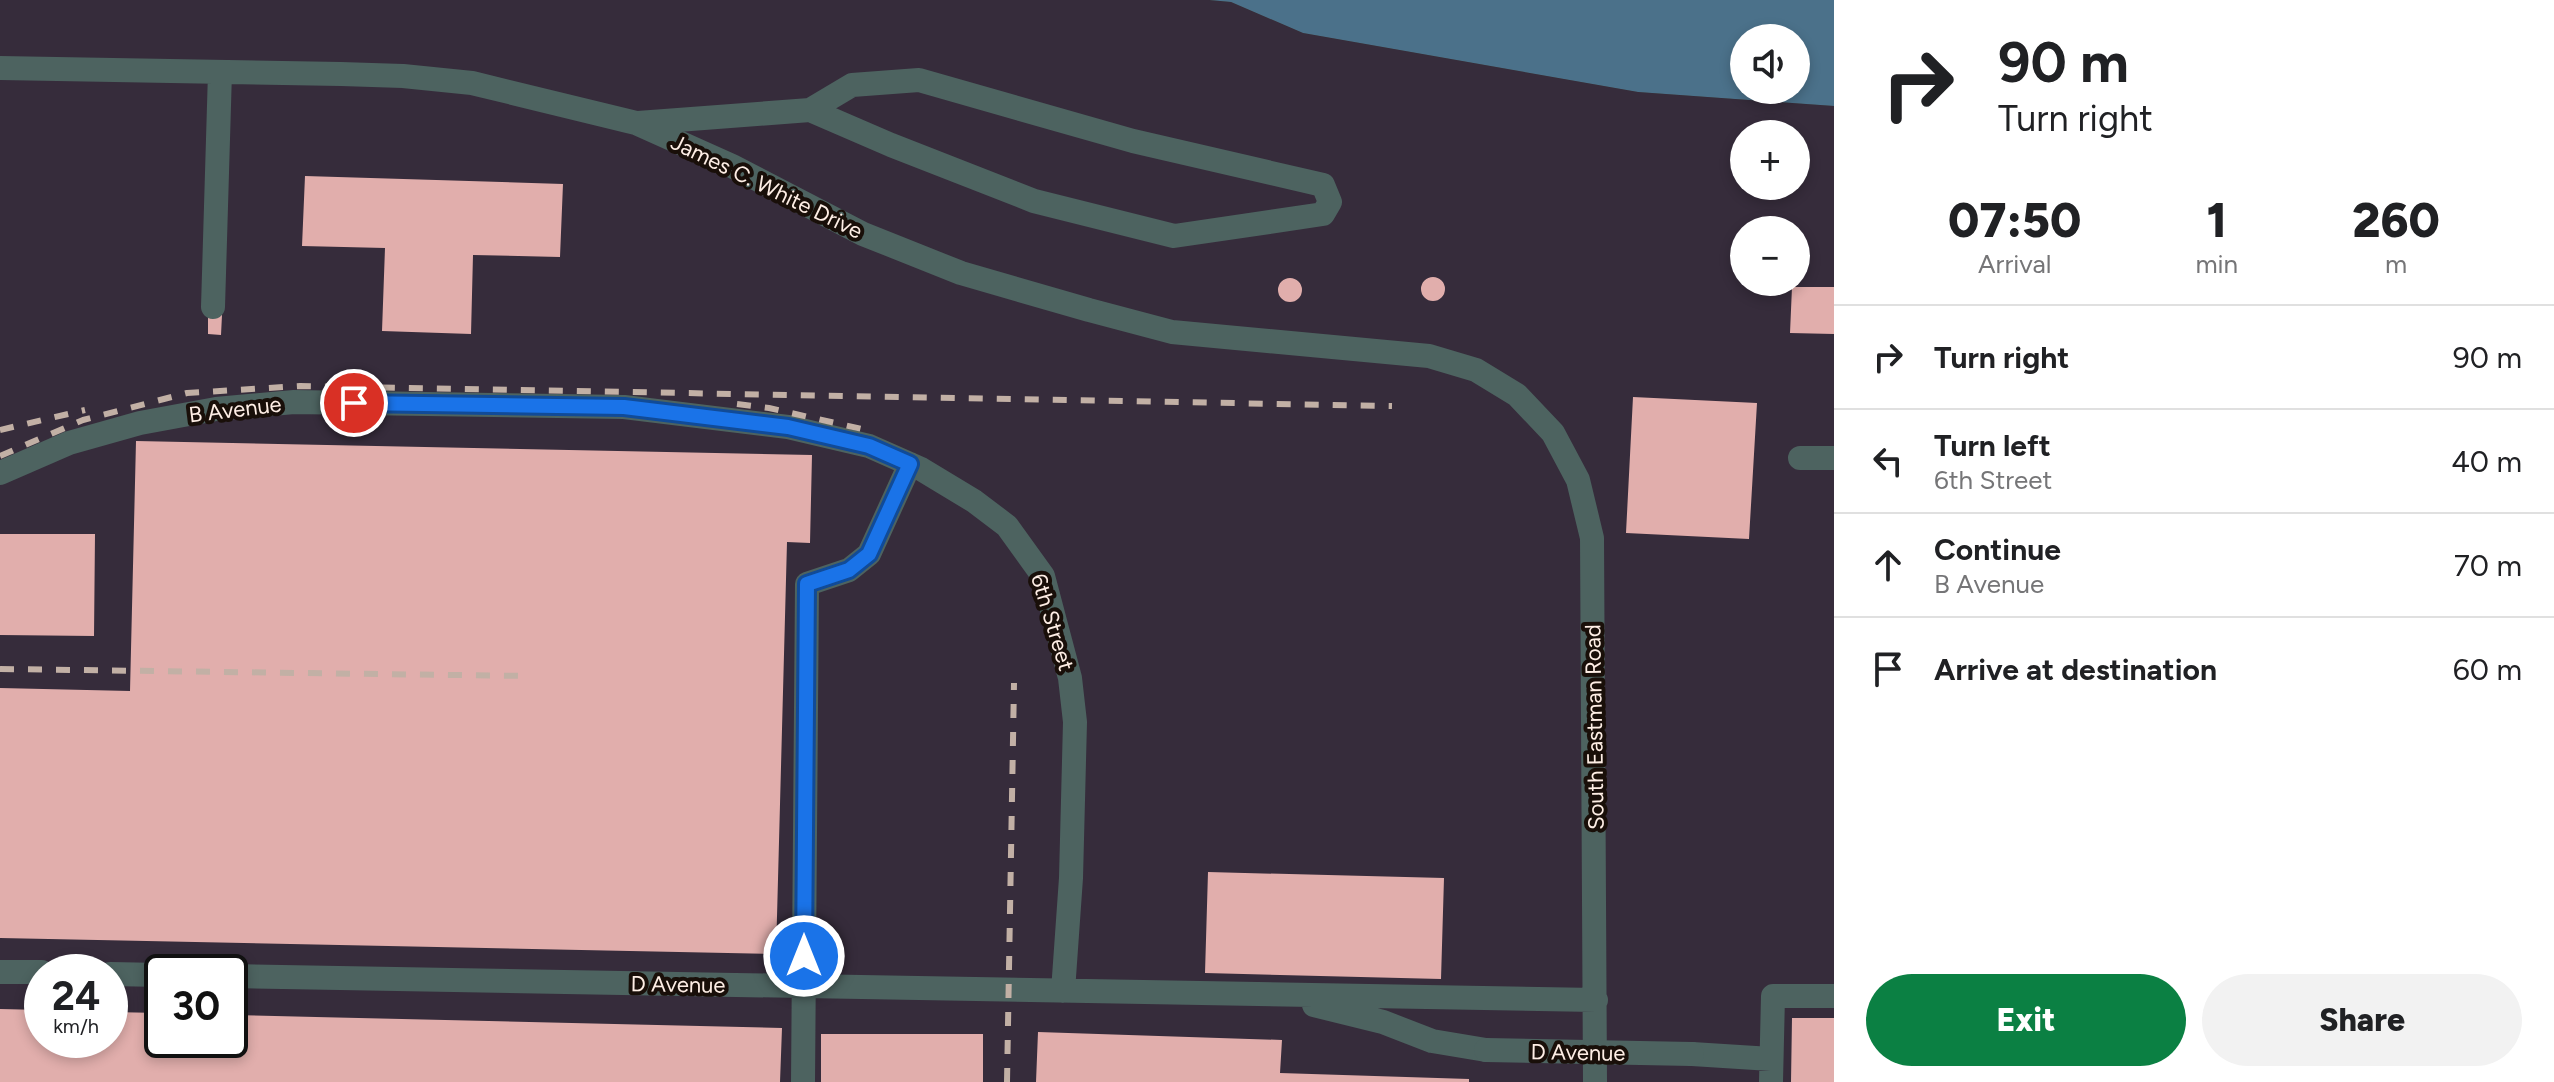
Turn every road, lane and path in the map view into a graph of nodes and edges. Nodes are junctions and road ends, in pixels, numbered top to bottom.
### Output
1 (0, 68) edge
2 (220, 72) junction
3 (810, 110) junction
4 (636, 123) junction
5 (213, 307) dead end
6 (1517, 395) joint
7 (624, 407) joint
8 (1800, 458) dead end
9 (1834, 458) edge
10 (910, 464) junction
11 (0, 473) edge
12 (0, 972) edge
13 (24, 972) edge
14 (248, 976) edge
15 (803, 987) junction
16 (1063, 991) junction
17 (1269, 994) junction
18 (1834, 996) edge
19 (1596, 1000) junction
20 (1771, 1070) edge
21 (803, 1082) edge
22 (1595, 1082) edge

1 - 2 street, James C. White Drive
2 - 4 street, James C. White Drive
2 - 5 street
3 - 3 street
3 - 4 street
4 - 6 street, James C. White Drive
6 - 19 street, South Eastman Road
7 - 10 street, 6th Street
7 - 11 street, B Avenue
8 - 9 street
10 - 15 street
10 - 16 street, 6th Street
12 - 13 street
14 - 15 street, D Avenue
15 - 16 street, D Avenue
15 - 21 street
16 - 17 street, D Avenue
17 - 19 street, D Avenue
17 - 20 street, D Avenue, bridge
18 - 20 street, D Avenue
19 - 22 street, South Eastman Road

